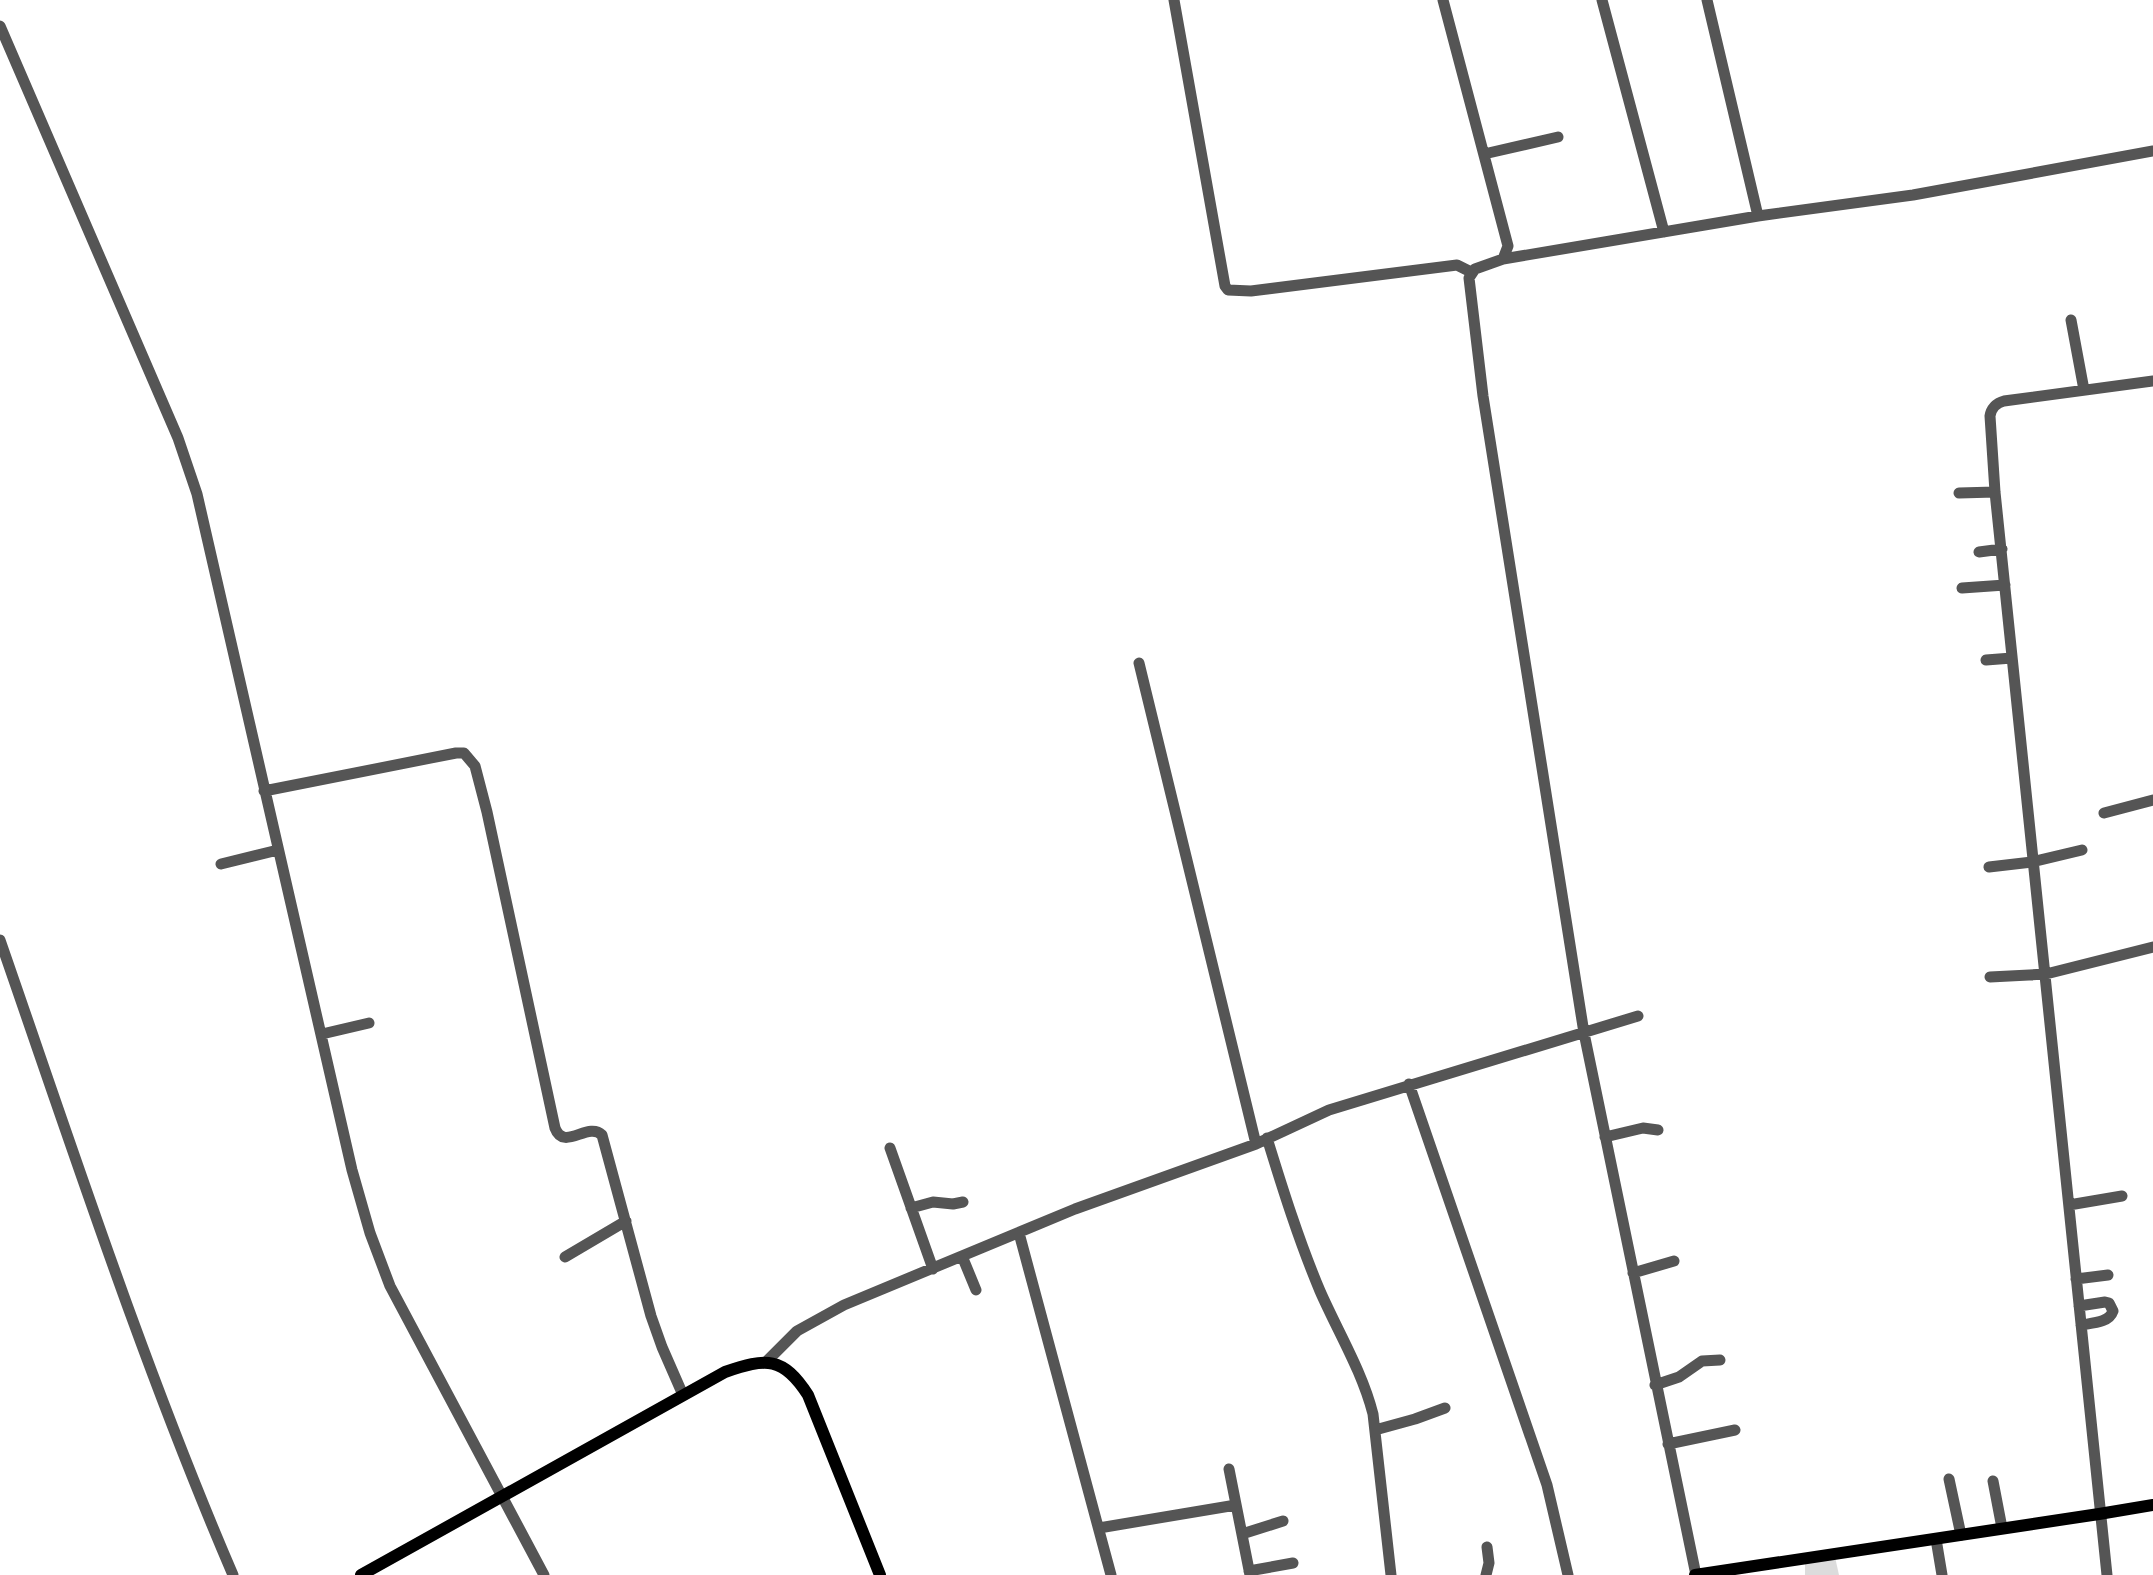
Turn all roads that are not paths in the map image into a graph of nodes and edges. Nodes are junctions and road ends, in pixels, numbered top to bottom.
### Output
1 (1174, 0) edge
2 (1444, 0) edge
3 (1602, 0) edge
4 (1707, 0) edge
5 (0, 26) edge
6 (1558, 137) dead end
7 (2153, 151) edge
8 (1484, 154) junction
9 (1758, 216) junction
10 (1664, 232) junction
11 (1503, 259) junction
12 (1471, 272) junction
13 (2071, 320) dead end
14 (2153, 381) edge
15 (2084, 390) junction
16 (1959, 492) dead end
17 (1995, 492) junction
18 (2002, 549) junction
19 (1979, 552) dead end
20 (2005, 585) junction
21 (1962, 588) dead end
22 (2012, 658) junction
23 (1986, 660) dead end
24 (1139, 663) dead end
25 (264, 791) junction
26 (2153, 800) edge
27 (2104, 813) dead end
28 (278, 850) junction
29 (2082, 850) dead end
30 (2032, 862) junction
31 (222, 864) dead end
32 (1989, 867) dead end
33 (0, 940) edge
34 (2153, 947) edge
35 (2046, 974) junction
36 (1990, 978) dead end
37 (1638, 1016) dead end
38 (369, 1023) dead end
39 (1584, 1033) junction
40 (322, 1034) junction
41 (1409, 1084) junction
42 (1658, 1130) dead end
43 (1605, 1137) junction
44 (1267, 1138) junction
45 (1256, 1144) junction
46 (890, 1148) dead end
47 (2122, 1196) dead end
48 (963, 1202) dead end
49 (2069, 1205) junction
50 (911, 1208) junction
51 (626, 1221) junction
52 (1019, 1232) junction
53 (962, 1256) junction
54 (565, 1257) dead end
55 (1674, 1261) dead end
56 (932, 1269) junction
57 (1633, 1273) junction
58 (2108, 1275) dead end
59 (2076, 1279) junction
60 (976, 1290) dead end
61 (2079, 1306) junction
62 (2081, 1325) junction
63 (1720, 1360) dead end
64 (766, 1362) junction
65 (1655, 1385) junction
66 (682, 1395) junction
67 (1445, 1408) dead end
68 (1375, 1430) junction
69 (1735, 1430) dead end
70 (1668, 1444) junction
71 (1229, 1469) dead end
72 (1949, 1479) dead end
73 (1994, 1481) dead end
74 (501, 1497) junction
75 (2153, 1504) edge
76 (1236, 1505) junction
77 (2100, 1514) junction
78 (1283, 1521) dead end
79 (1099, 1528) junction
80 (2002, 1528) junction
81 (1242, 1534) junction
82 (1961, 1535) junction
83 (1936, 1539) junction
84 (1487, 1547) dead end
85 (1292, 1563) dead end
86 (1745, 1571) edge
87 (1249, 1573) edge
88 (232, 1575) edge
89 (361, 1575) edge
90 (544, 1575) edge
91 (880, 1575) edge
92 (1111, 1575) edge
93 (1391, 1575) edge
94 (1486, 1575) edge
95 (1568, 1575) edge
96 (1695, 1575) edge
97 (1942, 1575) edge
98 (2107, 1575) edge

1 - 12 street
2 - 8 street
3 - 10 street
4 - 9 street
5 - 25 street
6 - 8 street
7 - 9 street
8 - 11 street
9 - 10 street
10 - 11 street
11 - 12 street
12 - 39 street
13 - 15 street
14 - 15 street
15 - 17 street
16 - 17 street
17 - 18 street
18 - 19 street
18 - 20 street
20 - 21 street
20 - 22 street
22 - 23 street
22 - 30 street
24 - 45 street
25 - 28 street
25 - 51 street
26 - 27 street
28 - 31 street
28 - 40 street
29 - 30 street
30 - 32 street
30 - 35 street
33 - 88 street
34 - 35 street
35 - 36 street
35 - 49 street
37 - 39 street
38 - 40 street
39 - 41 street
39 - 43 street
40 - 74 street
41 - 44 street
41 - 95 street
42 - 43 street
43 - 57 street
44 - 45 street
44 - 68 street
45 - 52 street
46 - 50 street
47 - 49 street
48 - 50 street
49 - 59 street
50 - 56 street
51 - 54 street
51 - 66 street
52 - 53 street
52 - 79 street
53 - 56 street
53 - 60 street
55 - 57 street
56 - 64 street
57 - 65 street
58 - 59 street
59 - 61 street
61 - 62 street
61 - 62 street
62 - 77 street
63 - 65 street
64 - 66 main road
64 - 91 main road
65 - 70 street
66 - 74 main road
67 - 68 street
68 - 93 street
69 - 70 street
70 - 96 street
71 - 76 street
72 - 82 street
73 - 80 street
74 - 89 main road
74 - 90 street
75 - 77 main road
76 - 79 street
76 - 81 street
77 - 80 main road
77 - 98 street
78 - 81 street
79 - 92 street
80 - 82 main road
81 - 87 street
82 - 83 main road
83 - 86 main road
83 - 97 street
84 - 94 street
85 - 87 street
86 - 96 main road

